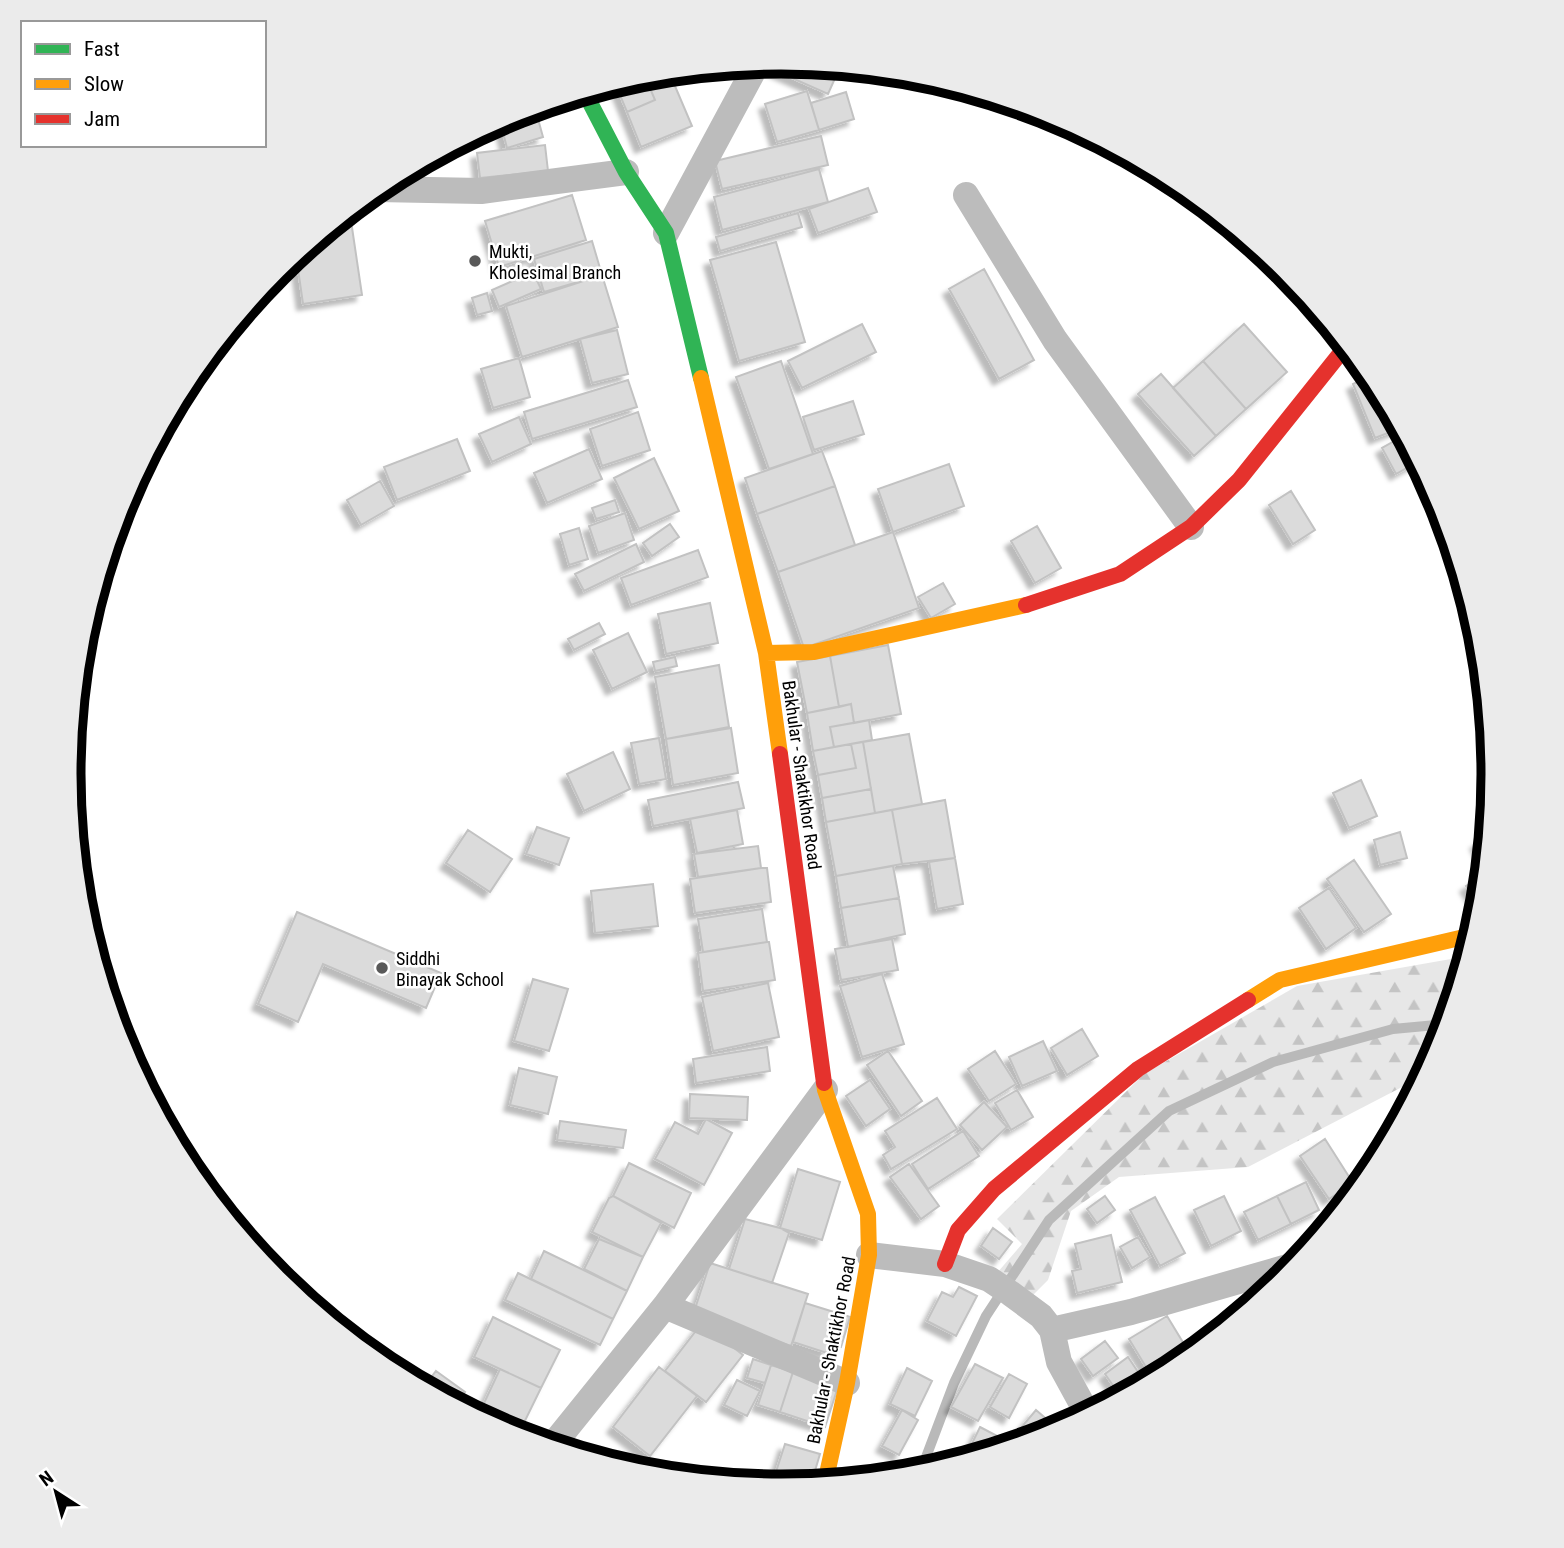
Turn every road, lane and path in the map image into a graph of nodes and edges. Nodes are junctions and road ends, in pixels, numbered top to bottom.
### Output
1 (751, 75) edge
2 (589, 101) edge
3 (626, 172) junction
4 (397, 189) edge
5 (966, 195) dead end
6 (666, 233) junction
7 (1341, 352) edge
8 (1191, 527) junction
9 (766, 653) junction
10 (1463, 937) edge
11 (825, 1090) junction
12 (869, 1255) junction
13 (945, 1264) junction
14 (1275, 1270) edge
15 (665, 1306) junction
16 (1052, 1330) junction
17 (847, 1383) junction
18 (1083, 1406) edge
19 (559, 1438) edge
20 (827, 1473) edge

1 - 6 street
2 - 3 street, Bakhular - Shaktikhor Road
3 - 4 street
3 - 6 street, Bakhular - Shaktikhor Road
5 - 8 street
6 - 9 street, Bakhular - Shaktikhor Road
7 - 8 street
8 - 9 street
9 - 11 street, Bakhular - Shaktikhor Road
10 - 13 street
11 - 12 street, Bakhular - Shaktikhor Road
11 - 15 street
12 - 13 street
12 - 17 street, Bakhular - Shaktikhor Road
13 - 16 street
14 - 16 street
15 - 17 street
15 - 19 street
16 - 18 street
17 - 20 street, Bakhular - Shaktikhor Road

